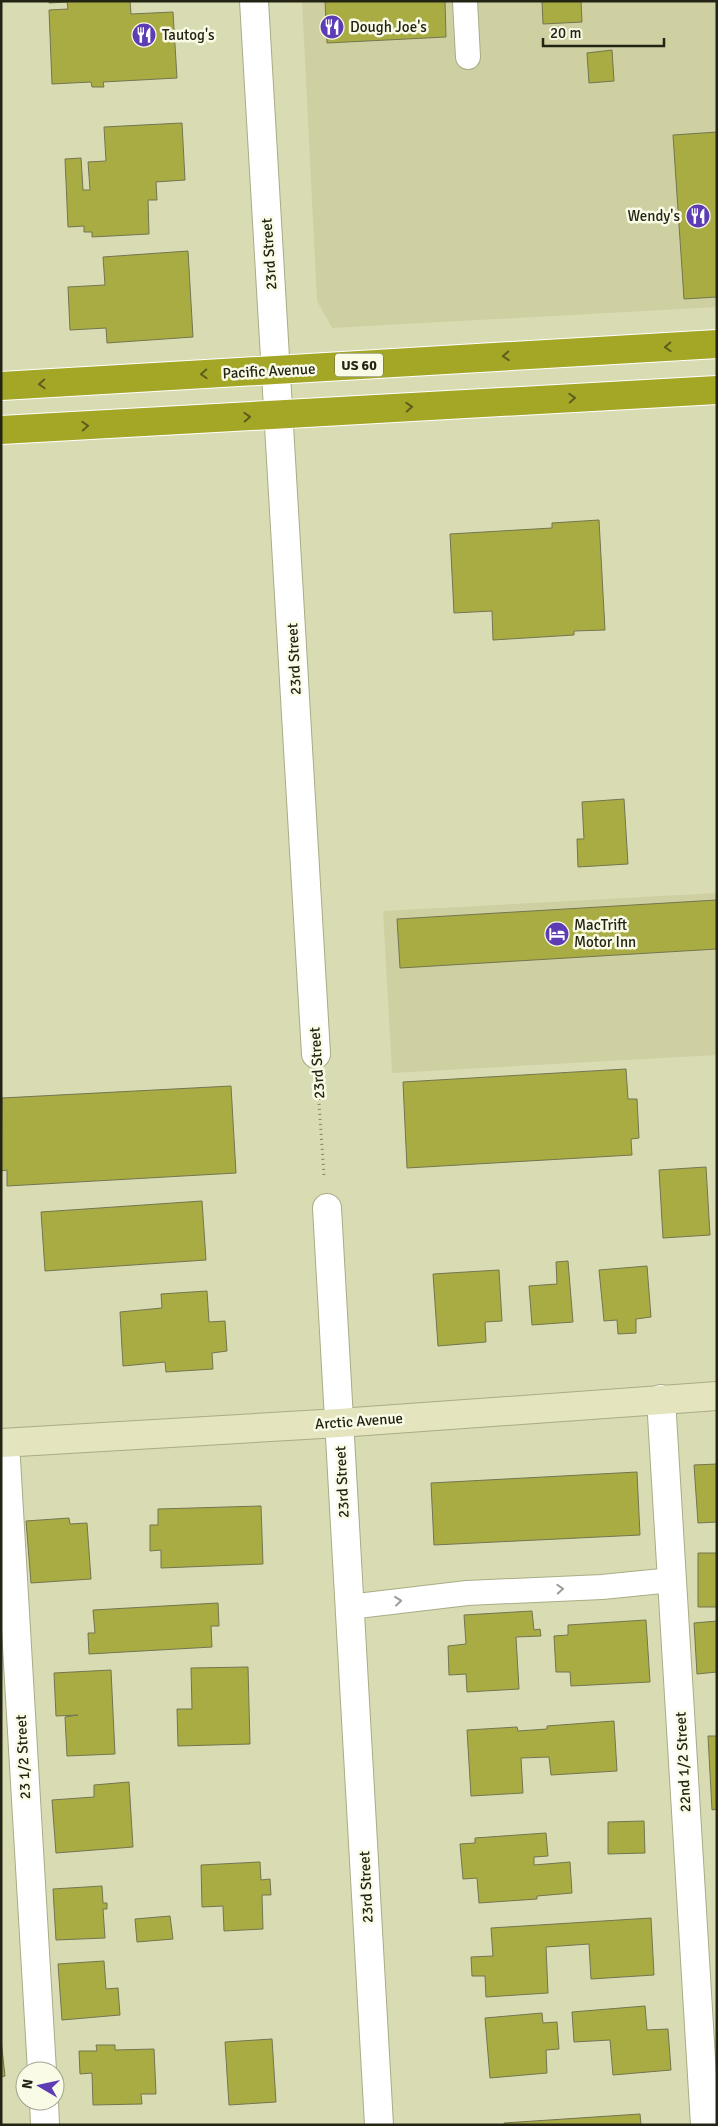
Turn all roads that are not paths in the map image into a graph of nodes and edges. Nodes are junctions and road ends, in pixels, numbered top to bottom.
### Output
1 (254, 1) edge
2 (465, 1) edge
3 (468, 56) dead end
4 (717, 344) edge
5 (276, 370) junction
6 (1, 386) edge
7 (717, 390) edge
8 (279, 415) junction
9 (1, 430) edge
10 (316, 1054) road end
11 (326, 1208) road end
12 (717, 1396) edge
13 (661, 1399) junction
14 (339, 1423) junction
15 (3, 1443) edge
16 (672, 1580) junction
17 (350, 1607) junction
18 (41, 2061) edge
19 (44, 2111) edge
20 (45, 2125) edge
21 (379, 2125) edge
22 (705, 2125) edge

1 - 5 street, 23rd Street
2 - 3 lane
4 -> 5 highway, Pacific Avenue / US 60
5 -> 6 highway, Pacific Avenue / US 60
5 - 8 street, 23rd Street
8 -> 7 highway
9 -> 8 highway
8 - 10 street, 23rd Street
11 - 14 street, 23rd Street
12 - 13 street, Arctic Avenue
13 - 14 street, Arctic Avenue
13 - 16 street, 22nd 1/2 Street
14 - 15 street, Arctic Avenue
14 - 17 street, 23rd Street
15 - 18 street, 23 1/2 Street
17 -> 16 lane
16 - 22 street, 22nd 1/2 Street
17 - 21 street, 23rd Street
19 - 20 street

